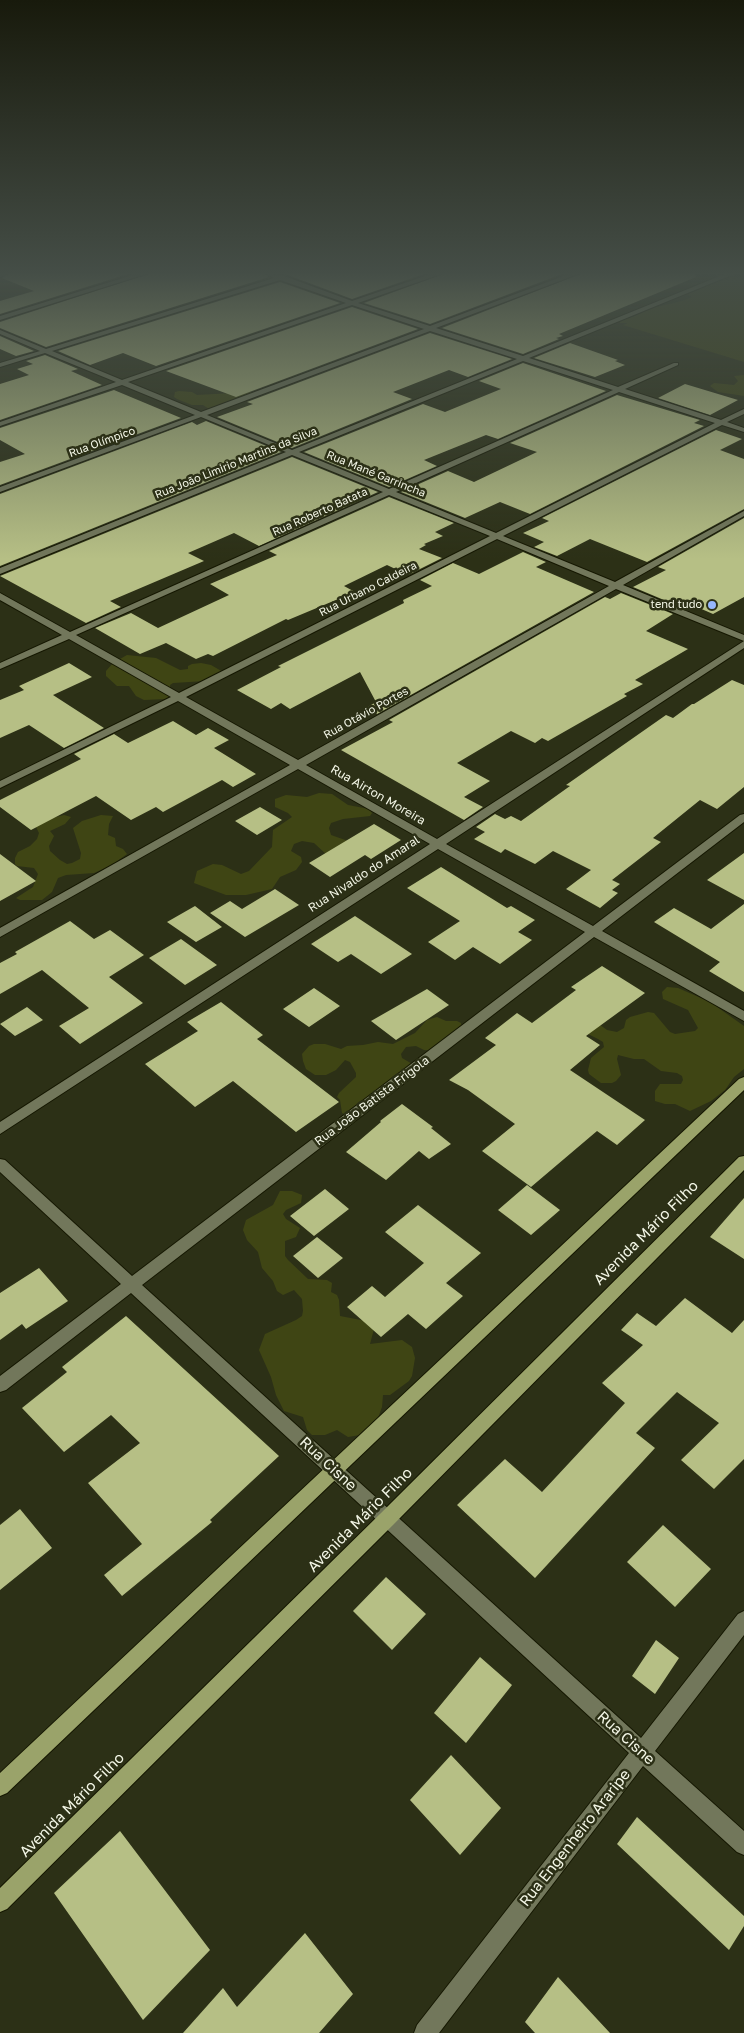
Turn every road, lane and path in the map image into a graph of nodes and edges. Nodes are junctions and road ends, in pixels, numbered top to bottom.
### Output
1 (91, 369) edge
2 (158, 369) edge
3 (327, 369) edge
4 (498, 369) edge
5 (555, 369) edge
6 (665, 369) edge
7 (121, 381) junction
8 (622, 389) junction
9 (744, 411) edge
10 (202, 415) junction
11 (721, 422) junction
12 (0, 424) edge
13 (744, 430) edge
14 (293, 452) junction
15 (0, 490) edge
16 (391, 492) junction
17 (744, 513) edge
18 (497, 536) junction
19 (0, 571) edge
20 (617, 585) junction
21 (0, 596) edge
22 (70, 635) junction
23 (744, 638) edge
24 (744, 644) edge
25 (0, 666) edge
26 (179, 698) junction
27 (299, 765) junction
28 (0, 785) edge
29 (744, 817) edge
30 (437, 843) junction
31 (594, 932) junction
32 (0, 934) edge
33 (744, 1017) edge
34 (744, 1082) edge
35 (0, 1129) edge
36 (744, 1161) edge
37 (0, 1164) edge
38 (132, 1285) junction
39 (0, 1386) edge
40 (334, 1471) junction
41 (387, 1519) junction
42 (744, 1620) edge
43 (642, 1752) junction
44 (0, 1786) edge
45 (744, 1845) edge
46 (0, 1902) edge
47 (425, 2033) edge

1 - 7 street, Rua Mané Garrincha
2 - 7 street
3 - 10 street, Rua Olímpico
4 - 14 street, Rua João Limirio Martins da Silva
5 - 8 street
6 - 8 street, Rua Roberto Batata
7 - 10 street, Rua Mané Garrincha
7 - 12 street
8 - 11 street
8 - 16 street, Rua Roberto Batata
9 - 11 street, Rua Urbano Caldeira
10 - 14 street, Rua Mané Garrincha
10 - 15 street, Rua Olímpico
11 - 13 street
11 - 18 street, Rua Urbano Caldeira
14 - 16 street, Rua Mané Garrincha
14 - 19 street, Rua João Limirio Martins da Silva
16 - 18 street, Rua Mané Garrincha
16 - 22 street, Rua Roberto Batata
17 - 20 street, Rua Otávio Portes
18 - 20 street, Rua Mané Garrincha
18 - 26 street, Rua Urbano Caldeira
20 - 23 street, Rua Mané Garrincha
20 - 27 street, Rua Otávio Portes
21 - 22 street, Rua Airton Moreira
22 - 25 street, Rua Roberto Batata
22 - 26 street, Rua Airton Moreira
24 - 30 street, Rua Nivaldo do Amaral
26 - 27 street, Rua Airton Moreira
26 - 28 street, Rua Urbano Caldeira
27 - 30 street, Rua Airton Moreira
27 - 32 street, Rua Otávio Portes
29 - 31 street, Rua João Batista Frigola
30 - 31 street, Rua Airton Moreira
30 - 35 street, Rua Nivaldo do Amaral
31 - 33 street, Rua Airton Moreira
31 - 38 street, Rua João Batista Frigola
34 - 40 main road
36 - 41 main road, Avenida Mário Filho
37 - 38 street, Rua Cisne
38 - 39 street, Rua João Batista Frigola
38 - 40 street, Rua Cisne
40 - 41 street, Rua Cisne
40 - 44 main road
41 - 43 street, Rua Cisne
41 - 46 main road, Avenida Mário Filho
42 - 43 street, Rua Engenheiro Araripe
43 - 45 street, Rua Cisne
43 - 47 street, Rua Engenheiro Araripe

